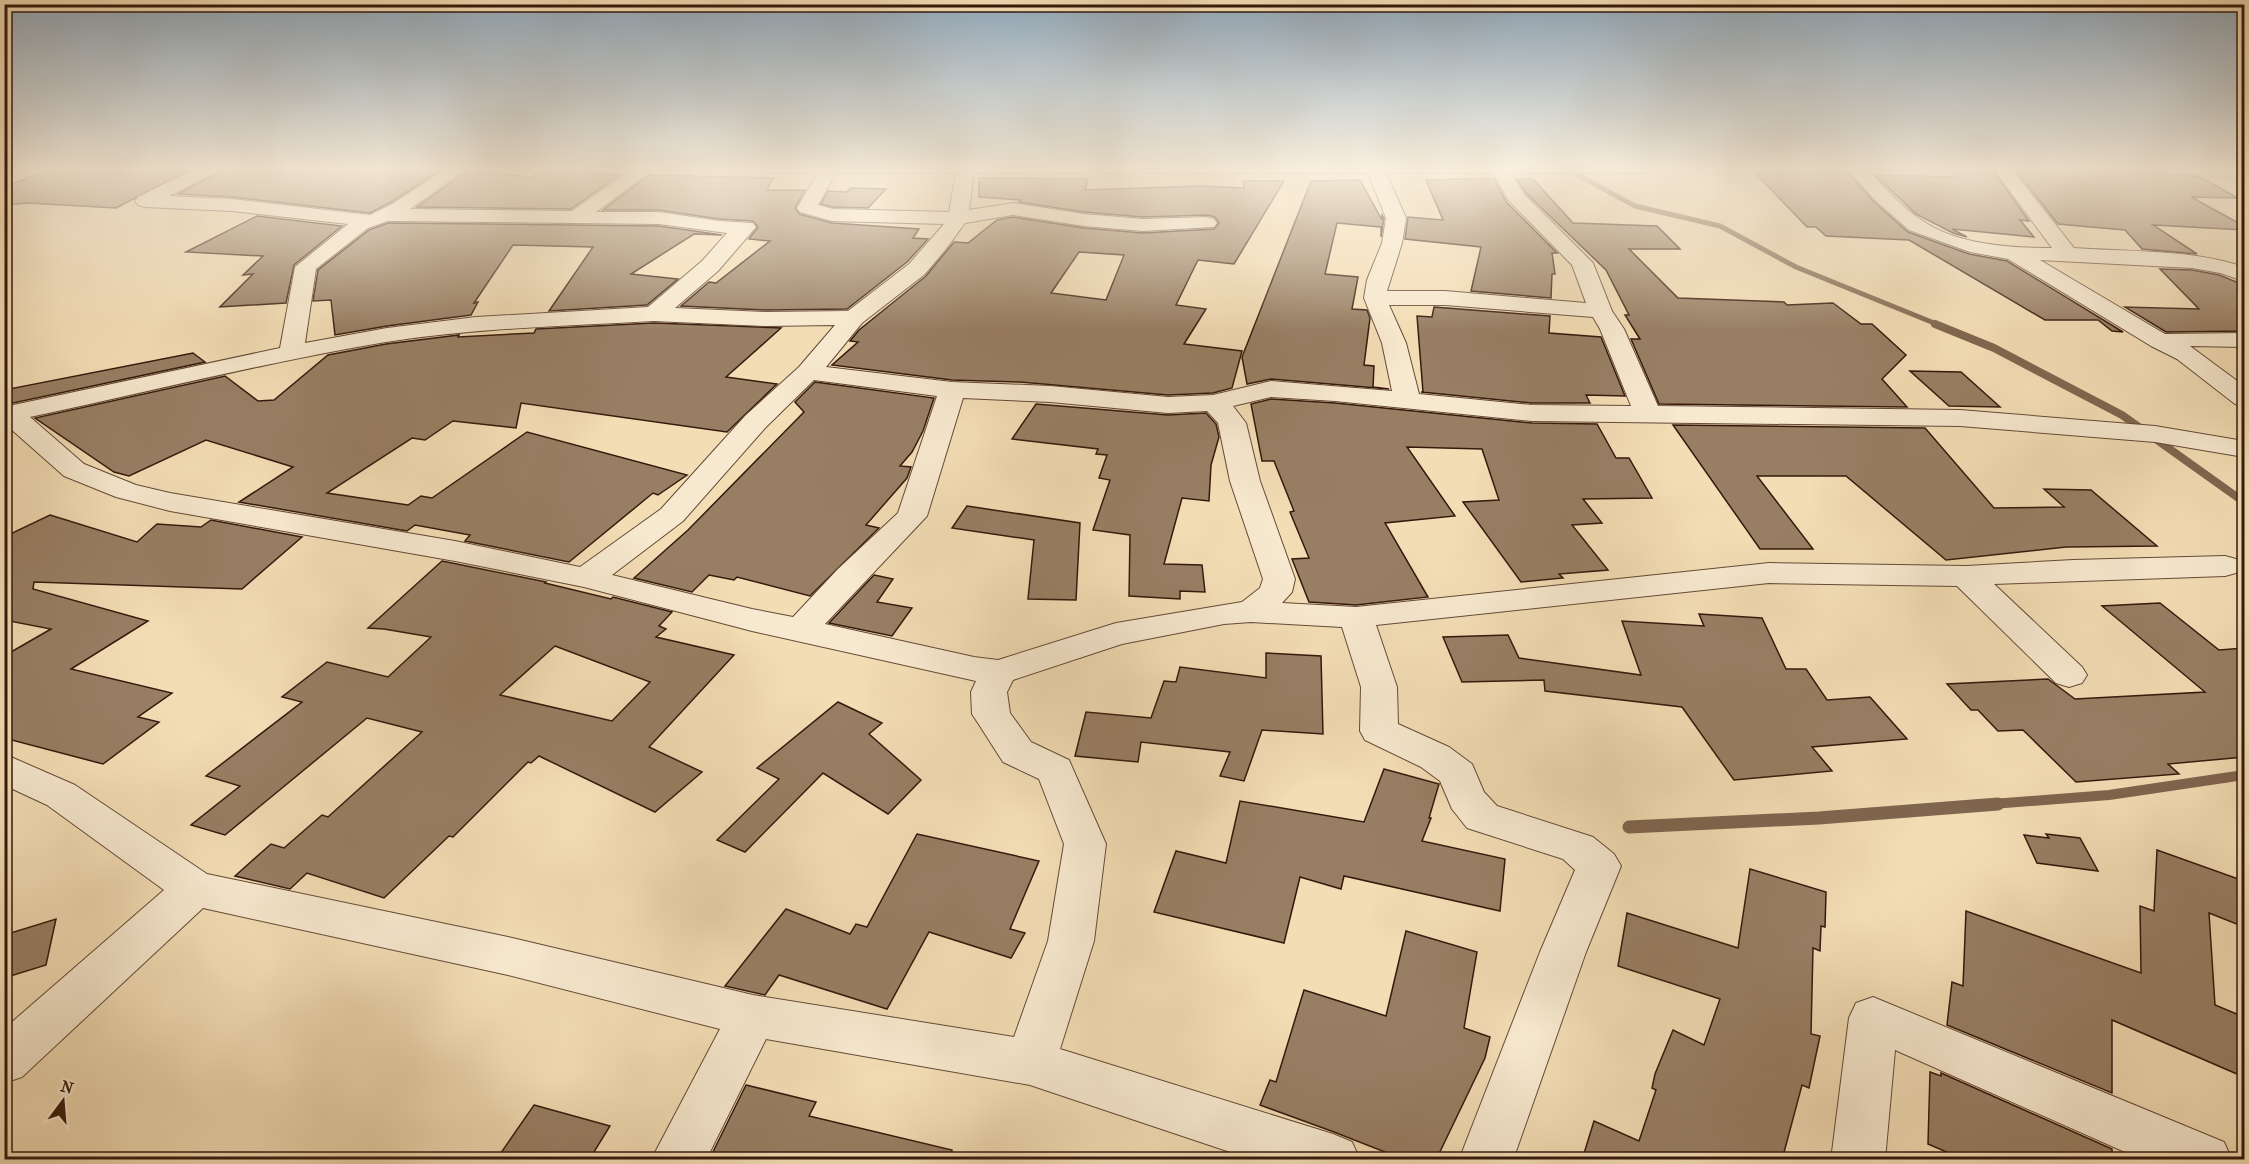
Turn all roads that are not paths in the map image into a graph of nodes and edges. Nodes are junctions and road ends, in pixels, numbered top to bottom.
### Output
1 (366, 222) edge
2 (687, 222) edge
3 (955, 222) edge
4 (1106, 222) edge
5 (1395, 222) edge
6 (1541, 222) edge
7 (1912, 222) edge
8 (2044, 222) edge
9 (1207, 223) dead end
10 (2014, 254) junction
11 (2068, 254) junction
12 (2244, 274) edge
13 (1376, 298) junction
14 (1600, 311) junction
15 (654, 314) junction
16 (854, 318) junction
17 (2244, 340) edge
18 (2160, 341) junction
19 (291, 353) junction
20 (808, 372) junction
21 (952, 390) junction
22 (2244, 398) edge
23 (1408, 402) junction
24 (1213, 403) junction
25 (7, 415) edge
26 (1649, 416) junction
27 (2244, 449) edge
28 (2225, 566) dead end
29 (1966, 576) junction
30 (586, 578) junction
31 (1251, 612) junction
32 (1356, 617) junction
33 (801, 629) junction
34 (999, 672) junction
35 (2069, 675) dead end
36 (4, 768) edge
37 (195, 889) junction
38 (753, 1016) junction
39 (4, 1061) edge
40 (1030, 1062) junction
41 (678, 1160) edge
42 (1333, 1160) edge
43 (1486, 1160) edge
44 (1858, 1160) edge
45 (2205, 1160) edge

1 - 19 street
2 - 15 street
3 - 16 street
4 - 9 street
5 - 13 street
6 - 14 street
7 - 10 street
8 - 11 street
10 - 11 street
10 - 18 street
11 - 12 street
13 - 14 street
13 - 23 street
14 - 26 street
15 - 16 street
15 - 19 street
16 - 20 street
17 - 18 street
18 - 22 street
19 - 25 street
20 - 21 street
20 - 30 street
21 - 24 street
21 - 33 street
23 - 24 street
23 - 26 street
24 - 31 street
25 - 30 street
26 - 27 street
28 - 29 street
29 - 32 street
29 - 35 street
30 - 33 street
31 - 32 street
31 - 34 street
32 - 43 street
33 - 34 street
34 - 40 street
36 - 37 street
37 - 38 street
37 - 39 street
38 - 40 street
38 - 41 street
40 - 42 street
44 - 45 street

